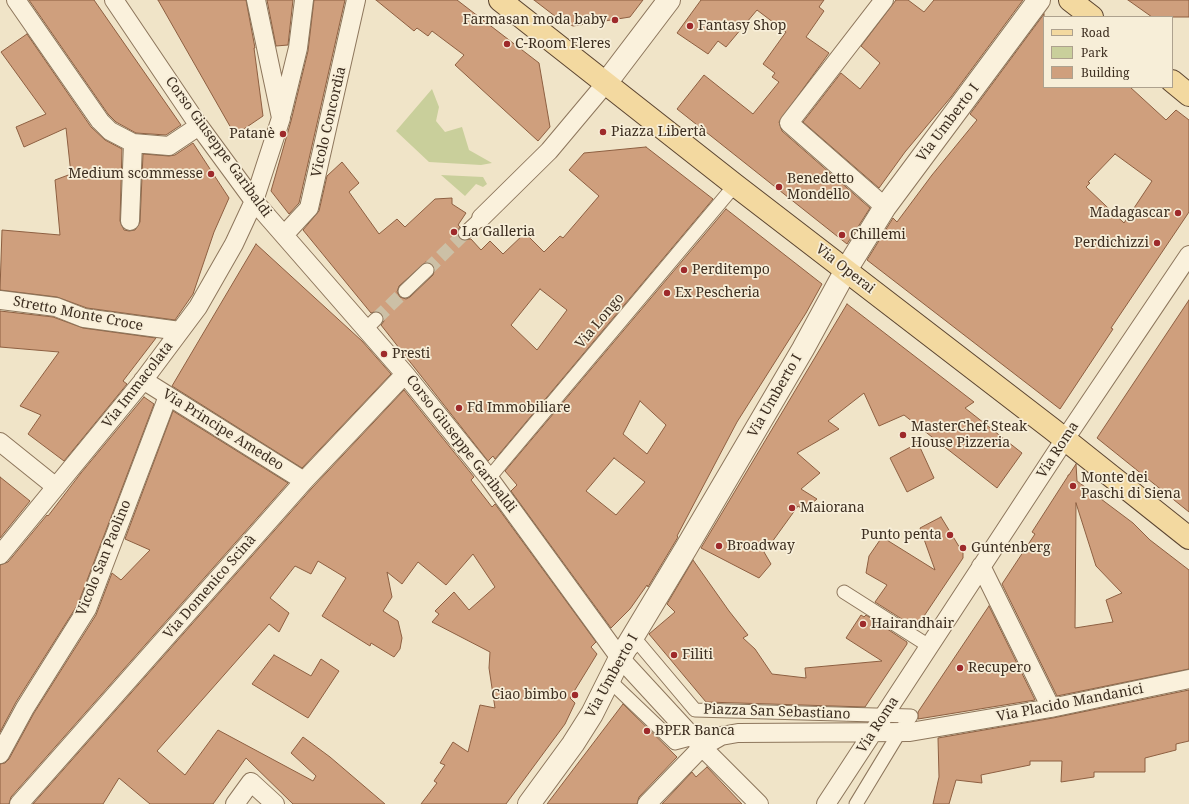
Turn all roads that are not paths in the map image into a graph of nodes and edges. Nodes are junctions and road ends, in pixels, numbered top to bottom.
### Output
1 (16, 0) edge
2 (114, 0) edge
3 (256, 0) edge
4 (304, 0) edge
5 (356, 0) edge
6 (500, 0) edge
7 (669, 0) edge
8 (884, 0) edge
9 (1039, 0) edge
10 (1070, 0) edge
11 (1091, 16) edge
12 (1173, 82) edge
13 (606, 83) junction
14 (1189, 95) edge
15 (281, 118) junction
16 (199, 126) junction
17 (134, 143) junction
18 (735, 185) junction
19 (254, 201) junction
20 (886, 207) junction
21 (481, 218) joint
22 (130, 221) dead end
23 (465, 233) tunnel mouth
24 (284, 235) junction
25 (1189, 255) edge
26 (427, 270) tunnel mouth
27 (846, 270) junction
28 (405, 291) tunnel mouth
29 (0, 300) edge
30 (180, 331) junction
31 (405, 374) junction
32 (143, 380) junction
33 (168, 396) junction
34 (1065, 439) junction
35 (0, 442) edge
36 (490, 478) junction
37 (304, 481) junction
38 (56, 487) junction
39 (1189, 538) edge
40 (0, 555) edge
41 (981, 566) junction
42 (844, 592) dead end
43 (929, 646) junction
44 (622, 660) junction
45 (1189, 679) edge
46 (1051, 708) junction
47 (885, 715) junction
48 (952, 726) joint
49 (898, 733) junction
50 (873, 734) junction
51 (701, 742) junction
52 (0, 754) edge
53 (19, 804) edge
54 (235, 804) edge
55 (275, 804) edge
56 (528, 804) edge
57 (647, 804) edge
58 (759, 804) edge
59 (768, 804) edge
60 (826, 804) edge
61 (856, 804) edge

1 - 17 street
2 - 16 street, Corso Giuseppe Garibaldi
3 - 15 street
4 - 15 street, Via Immacolata
5 - 24 street, Vicolo Concordia
6 - 13 main road, Via Operai
7 - 13 street
8 - 20 street
9 - 20 street, Via Umberto I
10 - 11 main road
12 - 14 main road
13 - 18 main road, Via Operai
13 - 21 street
15 - 19 street, Via Immacolata
16 - 17 street
16 - 19 street, Corso Giuseppe Garibaldi
17 - 22 street
18 - 27 main road, Via Operai
18 - 36 street, Via Longo
19 - 24 street, Corso Giuseppe Garibaldi
19 - 30 street, Via Immacolata
20 - 27 street, Via Umberto I
21 - 23 street
24 - 31 street, Corso Giuseppe Garibaldi
25 - 34 street, Via Roma
26 - 28 street
27 - 34 main road, Via Operai
27 - 44 street, Via Umberto I
29 - 30 street, Stretto Monte Croce
30 - 32 street, Via Immacolata
31 - 36 street, Corso Giuseppe Garibaldi
31 - 37 street, Via Domenico Scinà
32 - 33 street, Via Principe Amedeo
32 - 38 street, Via Immacolata
33 - 37 street, Via Principe Amedeo
33 - 52 street, Vicolo San Paolino
34 - 39 main road, Via Operai
34 - 41 street, Via Roma
35 - 38 street
36 - 44 street, Corso Giuseppe Garibaldi
37 - 53 street, Via Domenico Scinà
38 - 40 street, Via Immacolata
41 - 43 street, Via Roma
41 - 46 street
42 - 43 street
43 - 47 street, Via Roma
44 - 47 street, Piazza San Sebastiano
44 - 51 street, Corso Giuseppe Garibaldi
44 - 56 street, Via Umberto I
45 - 46 street, Via Placido Mandanici
46 - 48 street, Via Placido Mandanici
47 - 49 street, Piazza San Sebastiano
47 - 50 street, Via Roma
48 - 49 street, Piazza San Sebastiano
49 - 50 street, Piazza San Sebastiano
49 - 61 street, Piazza San Sebastiano
50 - 51 street, Piazza San Sebastiano
50 - 60 street, Via Roma
51 - 57 street
51 - 58 street, Corso Giuseppe Garibaldi
51 - 59 street
54 - 55 street

